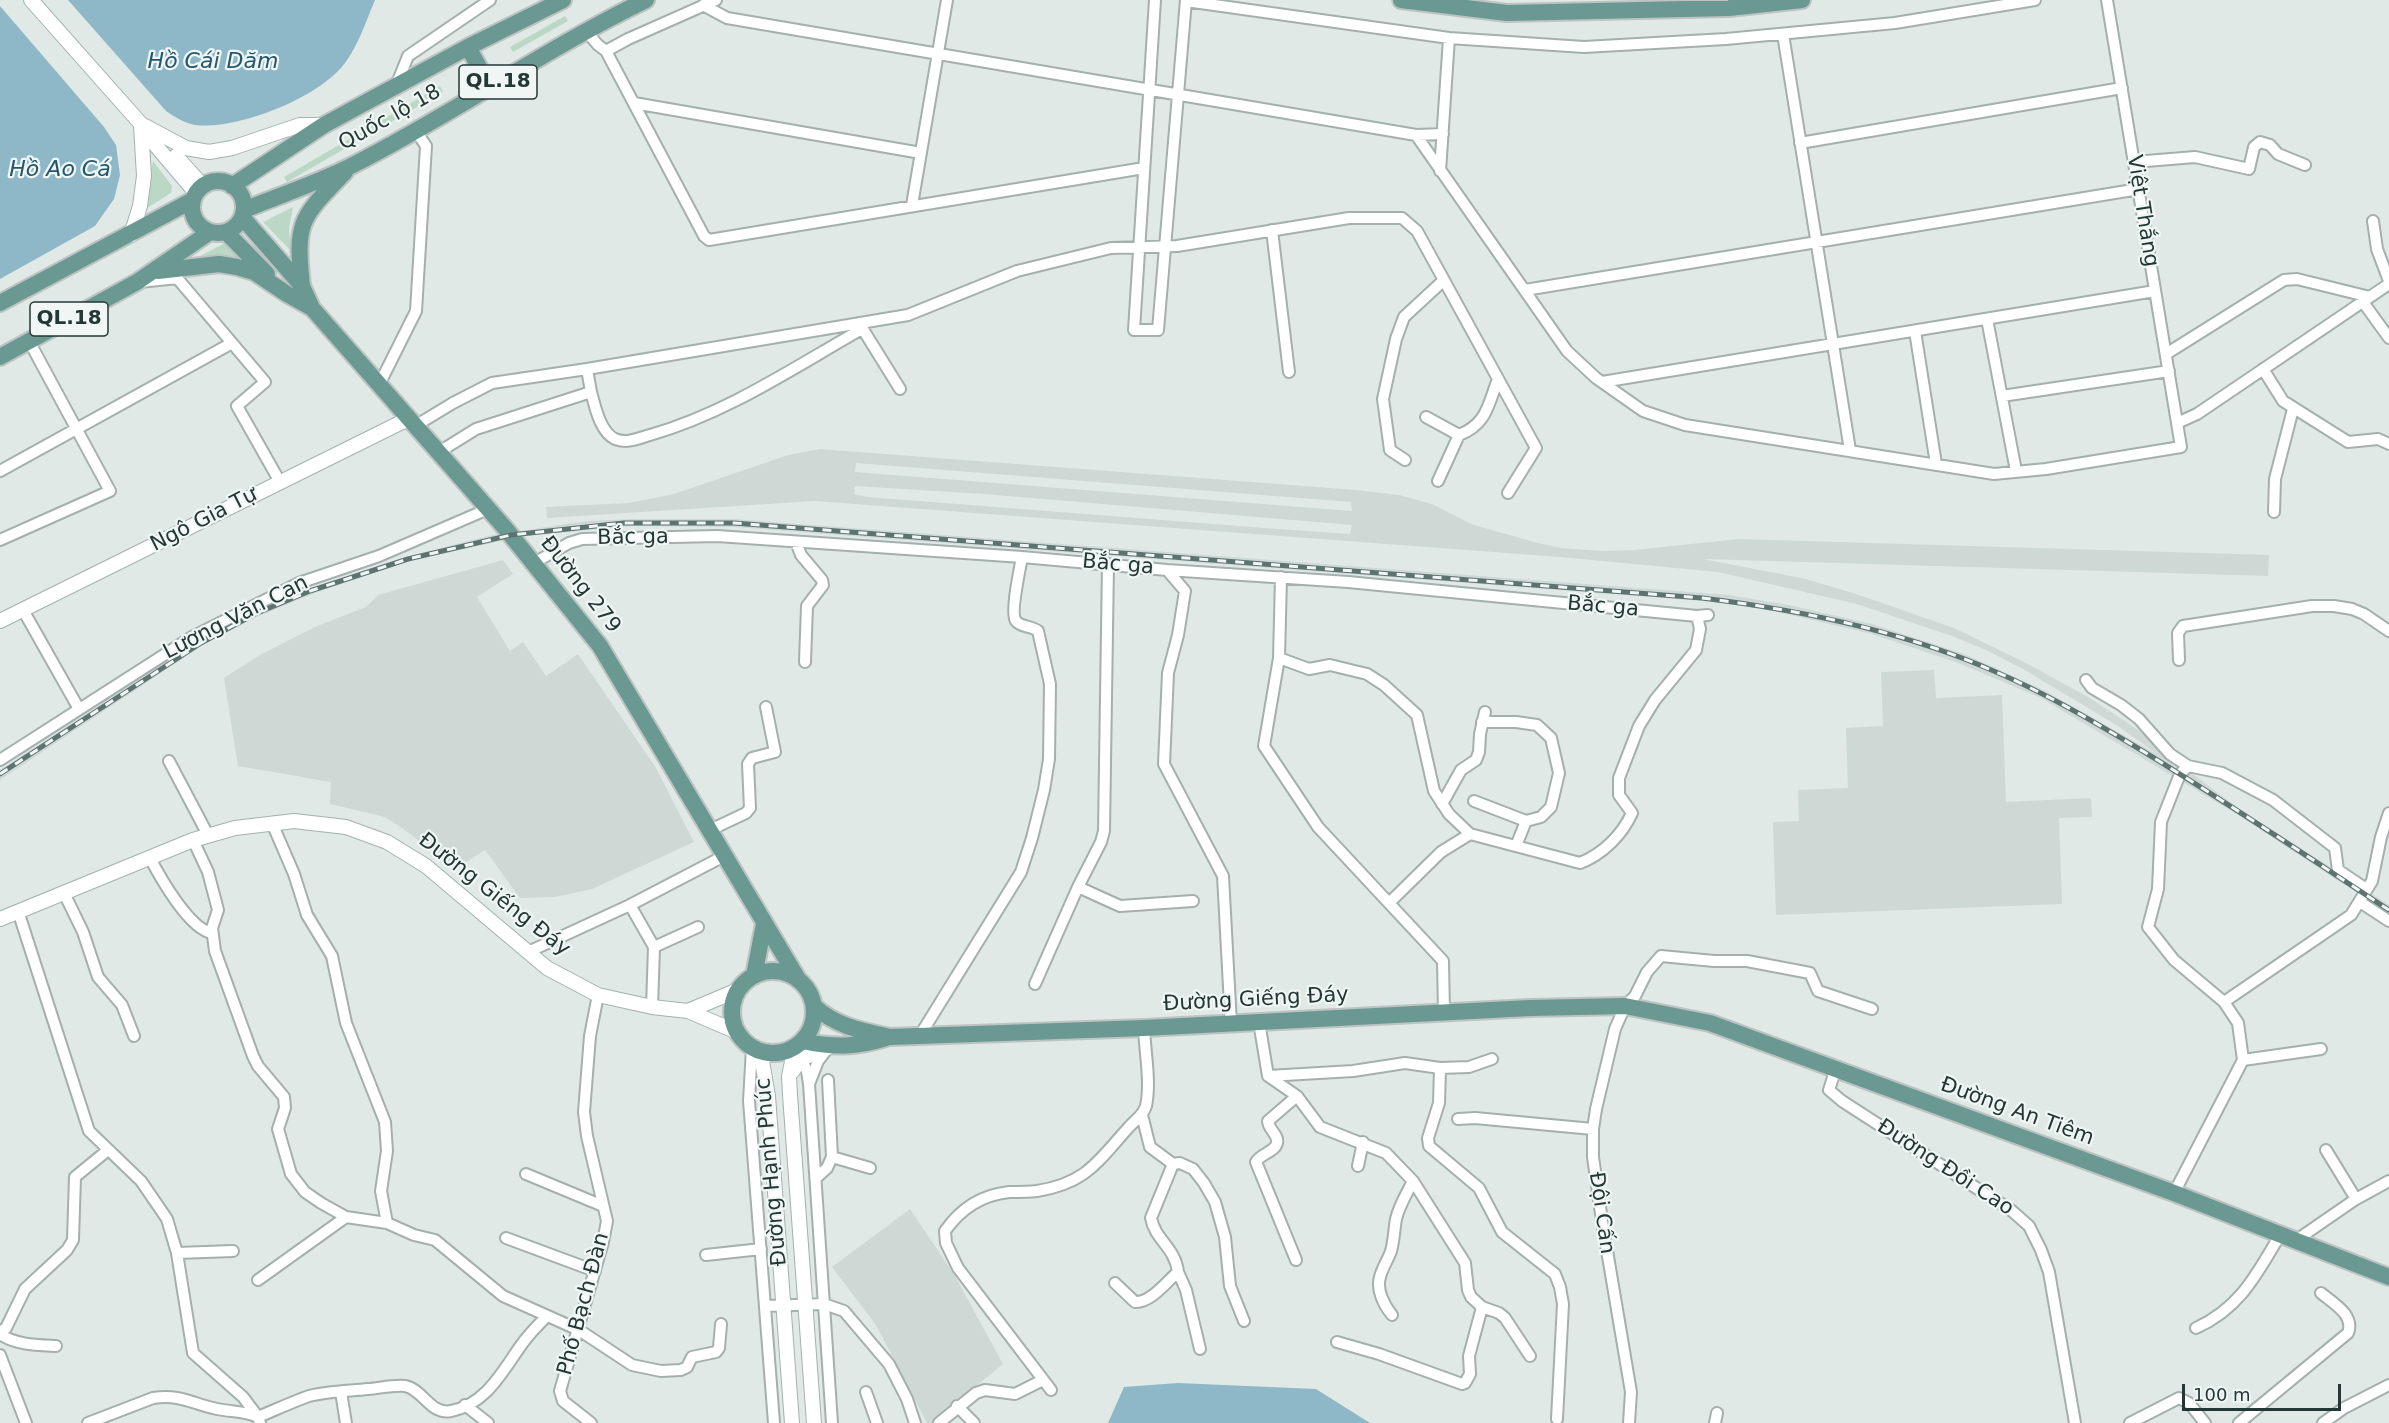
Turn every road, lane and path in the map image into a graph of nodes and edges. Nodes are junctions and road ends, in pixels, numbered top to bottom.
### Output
1 (31, 0) edge
2 (490, 0) edge
3 (563, 0) edge
4 (646, 0) edge
5 (716, 0) edge
6 (947, 0) edge
7 (1155, 0) edge
8 (1186, 0) edge
9 (1401, 0) edge
10 (1802, 0) edge
11 (2035, 0) edge
12 (2107, 0) edge
13 (703, 5) junction
14 (585, 30) junction
15 (1783, 34) junction
16 (1449, 38) junction
17 (468, 47) junction
18 (606, 51) junction
19 (938, 54) junction
20 (490, 87) junction
21 (395, 88) junction
22 (1149, 88) junction
23 (2122, 88) junction
24 (1178, 93) junction
25 (634, 103) junction
26 (141, 124) junction
27 (324, 125) junction
28 (416, 131) junction
29 (1443, 134) junction
30 (1416, 135) junction
31 (1800, 143) junction
32 (921, 153) junction
33 (2134, 162) junction
34 (2305, 165) dead end
35 (351, 166) junction
36 (1144, 168) junction
37 (1440, 171) junction
38 (232, 186) junction
39 (2139, 189) junction
40 (197, 193) junction
41 (912, 205) junction
42 (243, 213) junction
43 (2373, 221) dead end
44 (1272, 230) junction
45 (218, 232) junction
46 (131, 235) junction
47 (1816, 241) junction
48 (1165, 246) junction
49 (1139, 247) junction
50 (154, 271) junction
51 (1444, 280) junction
52 (137, 282) junction
53 (2389, 282) edge
54 (302, 286) junction
55 (1525, 290) junction
56 (2156, 291) junction
57 (287, 294) junction
58 (2366, 300) junction
59 (0, 303) edge
60 (312, 308) junction
61 (1987, 319) junction
62 (860, 326) junction
63 (1915, 331) junction
64 (2389, 338) edge
65 (29, 341) junction
66 (232, 343) junction
67 (1833, 344) junction
68 (2166, 354) junction
69 (0, 357) edge
70 (587, 369) junction
71 (2263, 369) junction
72 (2169, 371) junction
73 (1289, 372) dead end
74 (1498, 379) junction
75 (1602, 382) junction
76 (379, 385) junction
77 (900, 389) dead end
78 (591, 392) junction
79 (2002, 396) junction
80 (2293, 409) junction
81 (1426, 417) dead end
82 (411, 423) junction
83 (2177, 423) junction
84 (77, 430) junction
85 (1459, 435) junction
86 (2389, 444) edge
87 (1850, 450) junction
88 (439, 452) junction
89 (1405, 460) dead end
90 (1936, 464) junction
91 (0, 471) edge
92 (2016, 471) junction
93 (1438, 481) dead end
94 (280, 482) junction
95 (1508, 493) dead end
96 (488, 509) junction
97 (2274, 512) dead end
98 (0, 540) edge
99 (796, 542) junction
100 (1022, 557) junction
101 (534, 563) junction
102 (1108, 564) junction
103 (1167, 570) junction
104 (1281, 577) junction
105 (23, 610) junction
106 (0, 621) edge
107 (2389, 630) edge
108 (1279, 658) junction
109 (2179, 660) dead end
110 (805, 662) dead end
111 (2086, 680) dead end
112 (766, 707) dead end
113 (79, 709) junction
114 (0, 760) edge
115 (169, 761) dead end
116 (2188, 766) junction
117 (1474, 801) dead end
118 (1442, 804) junction
119 (2389, 813) edge
120 (1526, 821) junction
121 (272, 823) junction
122 (710, 830) junction
123 (1470, 834) junction
124 (208, 835) junction
125 (193, 840) junction
126 (1516, 846) junction
127 (724, 856) junction
128 (150, 858) junction
129 (1078, 887) junction
130 (2366, 889) junction
131 (64, 892) junction
132 (1193, 901) dead end
133 (1390, 902) junction
134 (2360, 902) junction
135 (630, 905) junction
136 (18, 911) junction
137 (0, 919) edge
138 (2389, 921) edge
139 (764, 924) junction
140 (698, 927) dead end
141 (212, 933) junction
142 (654, 947) junction
143 (528, 952) junction
144 (754, 976) junction
145 (798, 979) junction
146 (1035, 984) dead end
147 (738, 990) junction
148 (598, 995) junction
149 (2224, 1002) junction
150 (814, 1006) junction
151 (1625, 1006) junction
152 (652, 1007) junction
153 (1872, 1009) dead end
154 (688, 1011) junction
155 (1444, 1014) junction
156 (1259, 1022) junction
157 (1232, 1024) junction
158 (1144, 1028) junction
159 (737, 1032) junction
160 (134, 1036) dead end
161 (890, 1037) junction
162 (920, 1037) junction
163 (829, 1047) junction
164 (752, 1048) junction
165 (800, 1049) junction
166 (2322, 1049) dead end
167 (1492, 1059) dead end
168 (2243, 1060) junction
169 (1440, 1068) junction
170 (1835, 1071) junction
171 (1268, 1076) junction
172 (828, 1080) dead end
173 (809, 1084) junction
174 (1297, 1096) junction
175 (1142, 1115) junction
176 (1458, 1119) dead end
177 (1593, 1129) junction
178 (1363, 1143) junction
179 (108, 1150) junction
180 (2326, 1150) dead end
181 (832, 1157) junction
182 (1173, 1164) junction
183 (1358, 1166) dead end
184 (870, 1168) dead end
185 (526, 1174) dead end
186 (816, 1178) junction
187 (1413, 1181) junction
188 (2389, 1181) edge
189 (2174, 1193) junction
190 (2356, 1199) junction
191 (603, 1206) junction
192 (346, 1217) junction
193 (387, 1223) junction
194 (506, 1238) dead end
195 (2288, 1238) junction
196 (761, 1249) junction
197 (232, 1251) dead end
198 (177, 1253) junction
199 (706, 1255) dead end
200 (1296, 1260) dead end
201 (595, 1271) junction
202 (1178, 1272) junction
203 (2389, 1277) edge
204 (258, 1280) dead end
205 (1115, 1283) dead end
206 (2321, 1293) dead end
207 (805, 1303) junction
208 (824, 1304) junction
209 (783, 1305) junction
210 (766, 1306) junction
211 (1482, 1306) junction
212 (1392, 1315) dead end
213 (546, 1317) junction
214 (1244, 1321) dead end
215 (721, 1324) dead end
216 (2196, 1328) dead end
217 (579, 1330) junction
218 (0, 1333) edge
219 (1337, 1342) dead end
220 (56, 1346) dead end
221 (1200, 1348) dead end
222 (0, 1355) edge
223 (1530, 1356) dead end
224 (1043, 1380) junction
225 (2389, 1386) edge
226 (1051, 1390) dead end
227 (340, 1392) junction
228 (866, 1392) dead end
229 (465, 1406) junction
230 (957, 1406) junction
231 (442, 1412) junction
232 (1557, 1419) dead end
233 (259, 1420) edge
234 (26, 1423) edge
235 (88, 1423) edge
236 (346, 1423) edge
237 (437, 1423) edge
238 (488, 1423) edge
239 (591, 1423) edge
240 (774, 1423) edge
241 (792, 1423) edge
242 (814, 1423) edge
243 (832, 1423) edge
244 (877, 1423) edge
245 (915, 1423) edge
246 (939, 1423) edge
247 (974, 1423) edge
248 (1629, 1423) edge
249 (2075, 1423) edge
250 (2130, 1423) edge
251 (2205, 1423) edge
252 (2239, 1423) edge
253 (2323, 1423) edge

1 - 26 main road
2 - 21 street
3 - 17 main road, Quốc lộ 18 / QL.18
4 - 14 main road, Quốc lộ 18 / QL.18
5 - 13 street
6 - 19 street
7 - 22 street
8 - 16 street
8 - 24 street
9 - 10 main road
11 - 15 street
12 - 23 street, Việt Thắng
13 - 18 street
13 - 19 street
14 - 18 street
14 - 20 main road, Quốc lộ 18 / QL.18
15 - 16 street
15 - 31 street
16 - 29 street
17 - 20 main road
17 - 21 main road, Quốc lộ 18 / QL.18
18 - 25 street
19 - 22 street
19 - 32 street
20 - 28 main road, Quốc lộ 18 / QL.18
21 - 27 main road, Quốc lộ 18 / QL.18
22 - 24 street
22 - 36 street
23 - 31 street
23 - 33 street, Việt Thắng
24 - 30 street
24 - 48 street
25 - 32 street
25 - 41 street
26 - 27 main road
26 - 40 main road
26 - 46 main road
27 - 38 main road, Quốc lộ 18 / QL.18
28 - 35 main road, Quốc lộ 18 / QL.18
28 - 76 street
29 - 30 street
29 - 37 street
30 - 37 street
31 - 47 street
32 - 41 street
33 - 34 street
33 - 39 street, Việt Thắng
35 - 42 main road, Quốc lộ 18 / QL.18
35 - 54 main road
36 - 41 street
36 - 49 street
37 - 55 street
38 - 40 main road, QL.18
38 - 42 main road
39 - 47 street
39 - 56 street, Việt Thắng
40 - 45 main road
40 - 46 main road, QL.18
42 - 45 main road, QL.18
42 - 54 main road
43 - 53 street
44 - 48 street
44 - 51 street
44 - 73 street
45 - 50 main road, QL.18
45 - 57 main road
46 - 59 main road, QL.18
47 - 55 street
47 - 67 street
48 - 49 street
48 - 49 street
49 - 62 street
50 - 52 main road, QL.18
50 - 57 main road
51 - 74 street
51 - 89 street
52 - 65 main road, QL.18
52 - 66 street
53 - 58 street
54 - 60 main road
55 - 75 street
56 - 61 street
56 - 68 street, Việt Thắng
57 - 60 main road
58 - 64 street
58 - 68 street
58 - 71 street
60 - 76 main road, Đường 279
61 - 63 street
61 - 79 street
62 - 70 street
62 - 77 street
62 - 78 street
63 - 67 street
63 - 90 street
65 - 69 main road, QL.18
65 - 84 street
66 - 84 street
66 - 94 street
67 - 75 street
67 - 87 street
68 - 72 street, Việt Thắng
70 - 78 street
70 - 82 street
71 - 80 street
71 - 83 street
72 - 79 street
72 - 83 street, Việt Thắng
74 - 85 street
74 - 95 street
75 - 87 street
76 - 82 main road, Đường 279
78 - 88 street
79 - 92 street
80 - 86 street
80 - 97 street
81 - 85 street
82 - 88 main road, Đường 279
82 - 94 main road, Ngô Gia Tự
83 - 92 street, Việt Thắng
84 - 91 street
84 - 98 street
85 - 93 street
87 - 90 street
88 - 96 main road, Đường 279
90 - 92 street
94 - 105 main road, Ngô Gia Tự
96 - 101 main road, Đường 279
96 - 113 street, Lương Văn Can
99 - 100 street, Bắc ga
99 - 101 street, Bắc ga
99 - 110 street
100 - 102 street, Bắc ga
100 - 162 street
101 - 122 main road, Đường 279
102 - 103 street, Bắc ga
102 - 129 street
103 - 104 street, Bắc ga
103 - 157 street
104 - 108 street
104 - 126 street, Bắc ga
105 - 106 main road, Ngô Gia Tự
105 - 113 street
107 - 109 street
108 - 118 street
108 - 133 street
111 - 116 street
112 - 122 street
113 - 114 street, Lương Văn Can
115 - 124 street
116 - 130 street
116 - 149 street
117 - 120 street
118 - 120 street
118 - 123 street
119 - 130 street
120 - 126 street
121 - 124 main road, Đường Giếng Đáy
121 - 143 main road, Đường Giếng Đáy
121 - 193 street
122 - 127 main road, Đường 279
123 - 126 street
123 - 133 street
124 - 125 main road, Đường Giếng Đáy
125 - 128 main road, Đường Giếng Đáy
125 - 141 street
127 - 135 street
127 - 139 main road, Đường 279
128 - 131 main road, Đường Giếng Đáy
128 - 141 street
129 - 132 street
129 - 146 street
130 - 134 street
131 - 136 main road, Đường Giếng Đáy
131 - 160 street
133 - 155 street
134 - 138 street
134 - 149 street
135 - 142 street
135 - 143 street
136 - 137 main road, Đường Giếng Đáy
136 - 179 street
139 - 144 main road
139 - 145 main road, Đường 279
140 - 142 street
141 - 192 street
142 - 152 street
143 - 148 main road, Đường Giếng Đáy
144 - 145 main road
144 - 147 main road
145 - 150 main road
147 - 154 main road, Đường Giếng Đáy
147 - 159 main road
148 - 152 main road, Đường Giếng Đáy
148 - 191 street, Phố Bạch Đàn
149 - 168 street
150 - 161 main road, Đường Giếng Đáy
150 - 165 main road
151 - 153 street, Đội Cấn
151 - 155 main road, Đường Giếng Đáy
151 - 170 main road, Đường An Tiêm
151 - 177 street, Đội Cấn
152 - 154 main road, Đường Giếng Đáy
154 - 159 main road, Đường Giếng Đáy
155 - 156 main road, Đường Giếng Đáy
156 - 157 main road, Đường Giếng Đáy
156 - 171 street
157 - 158 main road, Đường Giếng Đáy
158 - 162 main road, Đường Giếng Đáy
158 - 175 street
159 - 164 main road
161 - 162 main road, Đường Giếng Đáy
161 - 163 main road, Đường Giếng Đáy
163 - 165 main road, Đường Giếng Đáy
163 - 173 street, Đường Hạnh Phúc
164 - 165 main road
164 - 196 street, Đường Hạnh Phúc
164 - 209 main road, Đường Hạnh Phúc
165 - 173 street, Đường Hạnh Phúc
165 - 207 main road, Đường Hạnh Phúc
166 - 168 street
167 - 169 street
168 - 189 street
169 - 171 street
169 - 232 street
170 - 189 main road, Đường An Tiêm
170 - 249 street, Đường Đồi Cao
171 - 174 street
172 - 181 street
173 - 186 street, Đường Hạnh Phúc
174 - 178 street
174 - 200 street
175 - 182 street
175 - 224 street
176 - 177 street
177 - 248 street, Đội Cấn
178 - 183 street
178 - 187 street
179 - 198 street
179 - 218 street
180 - 190 street
181 - 184 street
181 - 186 street
182 - 202 street
182 - 214 street
185 - 191 street
186 - 208 street, Đường Hạnh Phúc
187 - 211 street
187 - 212 street
188 - 190 street
189 - 195 main road, Đường An Tiêm
190 - 195 street
191 - 201 street, Phố Bạch Đàn
192 - 193 street
192 - 204 street
193 - 213 street
194 - 201 street
195 - 203 main road, Đường An Tiêm
195 - 216 street
196 - 199 street
196 - 210 street, Đường Hạnh Phúc
197 - 198 street
198 - 233 street
201 - 217 street, Phố Bạch Đàn
202 - 205 street
202 - 221 street
206 - 252 street
207 - 208 street
207 - 209 street
207 - 242 main road, Đường Hạnh Phúc
208 - 243 street, Đường Hạnh Phúc
208 - 245 street
209 - 210 street
209 - 241 main road, Đường Hạnh Phúc
210 - 240 street, Đường Hạnh Phúc
211 - 219 street
211 - 223 street
213 - 217 street
213 - 229 street
215 - 217 street
217 - 239 street, Phố Bạch Đàn
218 - 220 street
222 - 234 street
224 - 226 street
224 - 230 street
225 - 253 street
227 - 231 street
227 - 233 street
227 - 236 street
228 - 244 street
229 - 231 street
229 - 238 street
230 - 246 street
230 - 247 street
231 - 237 street
233 - 235 street
250 - 251 street

